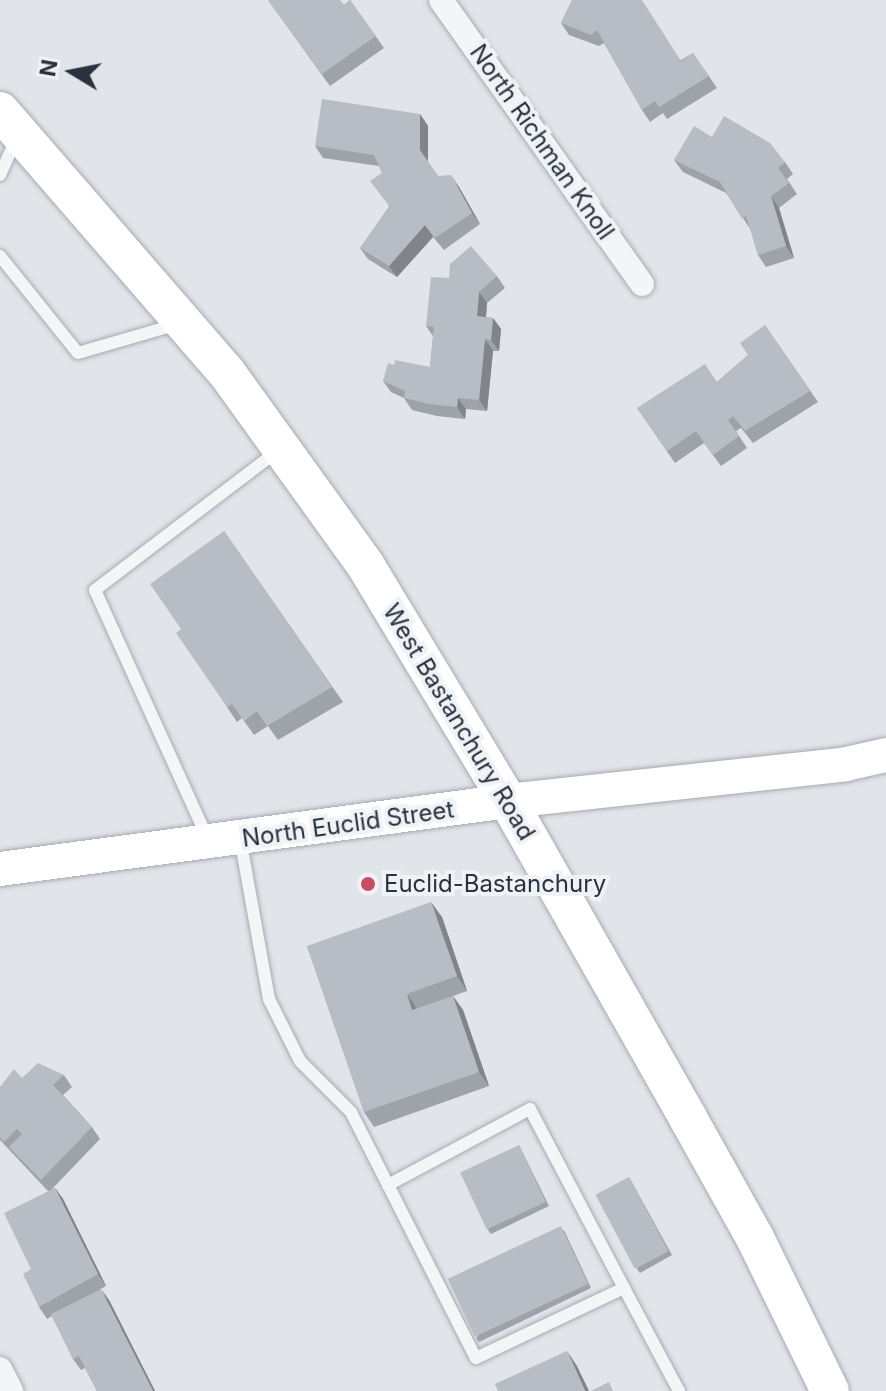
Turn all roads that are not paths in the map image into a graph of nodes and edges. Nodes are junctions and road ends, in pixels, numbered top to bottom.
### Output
1 (441, 0) edge
2 (9, 122) edge
3 (0, 175) edge
4 (0, 256) edge
5 (642, 284) dead end
6 (183, 323) junction
7 (281, 448) junction
8 (886, 755) edge
9 (508, 801) junction
10 (225, 840) junction
11 (0, 869) edge
12 (388, 1185) junction
13 (624, 1288) junction
14 (0, 1369) edge
15 (11, 1391) edge
16 (679, 1391) edge
17 (830, 1391) edge

1 - 5 street, North Richman Knoll
2 - 3 lane
2 - 6 main road, West Bastanchury Road
4 - 6 lane
6 - 7 main road, West Bastanchury Road
7 - 9 main road, West Bastanchury Road
7 - 10 lane
8 - 9 main road, North Euclid Street
9 - 10 main road, North Euclid Street
9 - 17 main road, West Bastanchury Road
10 - 11 main road, North Euclid Street
10 - 12 lane
12 - 13 lane
12 - 13 lane
13 - 16 lane
14 - 15 street

